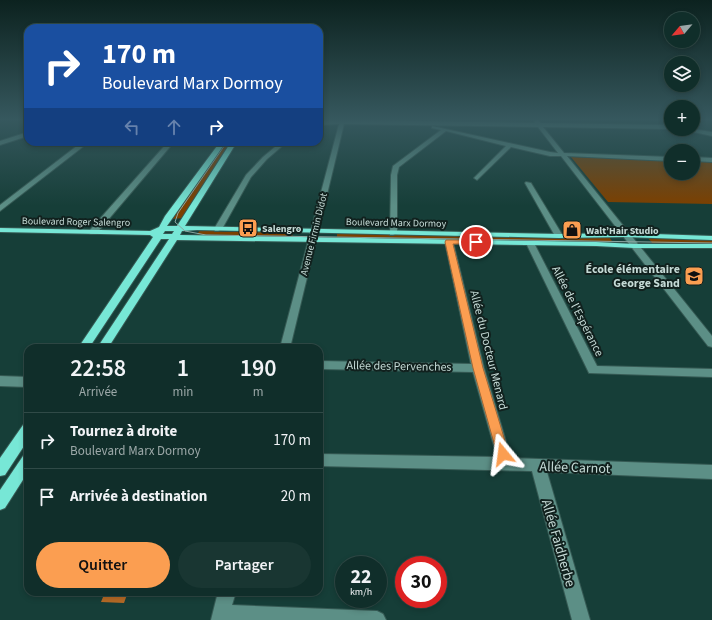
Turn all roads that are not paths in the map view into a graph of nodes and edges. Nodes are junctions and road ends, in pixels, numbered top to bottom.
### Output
1 (77, 149) edge
2 (165, 149) edge
3 (218, 149) edge
4 (230, 149) edge
5 (276, 149) edge
6 (334, 149) edge
7 (419, 149) edge
8 (506, 149) edge
9 (526, 149) edge
10 (558, 149) edge
11 (563, 155) junction
12 (664, 159) edge
13 (700, 159) edge
14 (712, 160) edge
15 (477, 178) dead end
16 (528, 183) dead end
17 (0, 209) edge
18 (180, 228) junction
19 (218, 229) junction
20 (0, 230) edge
21 (314, 230) junction
22 (93, 232) junction
23 (156, 233) junction
24 (393, 233) junction
25 (625, 235) junction
26 (559, 236) junction
27 (174, 237) junction
28 (712, 238) edge
29 (312, 240) junction
30 (449, 242) junction
31 (530, 243) junction
32 (634, 246) junction
33 (712, 246) edge
34 (712, 343) edge
35 (86, 344) edge
36 (105, 344) edge
37 (286, 344) edge
38 (323, 365) edge
39 (478, 368) junction
40 (712, 373) edge
41 (0, 381) edge
42 (24, 382) edge
43 (24, 435) edge
44 (323, 460) edge
45 (506, 464) junction
46 (24, 466) edge
47 (538, 466) junction
48 (0, 470) edge
49 (712, 472) edge
50 (0, 503) edge
51 (225, 596) edge
52 (220, 617) edge
53 (377, 620) edge
54 (581, 620) edge

1 - 17 street
2 - 22 street
3 - 23 main road
4 - 18 main road
5 - 19 street
6 - 21 street, Avenue Firmin Didot
7 - 24 street
8 - 15 street
9 - 11 street
10 - 11 street
11 - 12 street
11 - 25 street
13 - 14 street
16 - 26 street
18 - 19 main road, Boulevard Marx Dormoy
18 - 23 main road, Boulevard Marx Dormoy
18 - 27 main road
19 - 21 main road, Boulevard Marx Dormoy
20 - 22 main road, Boulevard Roger Salengro
21 - 24 main road, Boulevard Marx Dormoy
21 - 29 street, Avenue Firmin Didot
22 - 23 main road, Boulevard Roger Salengro
23 - 27 main road, Boulevard Marx Dormoy
23 - 35 main road
24 - 26 main road, Boulevard Marx Dormoy
25 - 26 main road, Boulevard Marx Dormoy
25 - 28 main road, Boulevard Marx Dormoy
25 - 32 street
27 - 29 main road, Boulevard Marx Dormoy
27 - 36 main road
29 - 30 main road, Boulevard Marx Dormoy
29 - 37 street, Avenue Firmin Didot
30 - 31 main road, Boulevard Marx Dormoy
30 - 39 street, Allée du Docteur Menard
31 - 32 main road, Boulevard Marx Dormoy
31 - 40 street, Allée de l'Espérance
32 - 33 main road, Boulevard Marx Dormoy
32 - 34 street
38 - 39 street, Allée des Pervenches
39 - 45 street, Allée du Docteur Menard
41 - 42 street
43 - 48 main road
44 - 45 street, Allée Carnot
45 - 47 street, Allée Carnot
46 - 50 main road
47 - 49 street, Allée Carnot
47 - 54 street, Allée Faidherbe
51 - 52 street
52 - 53 street

